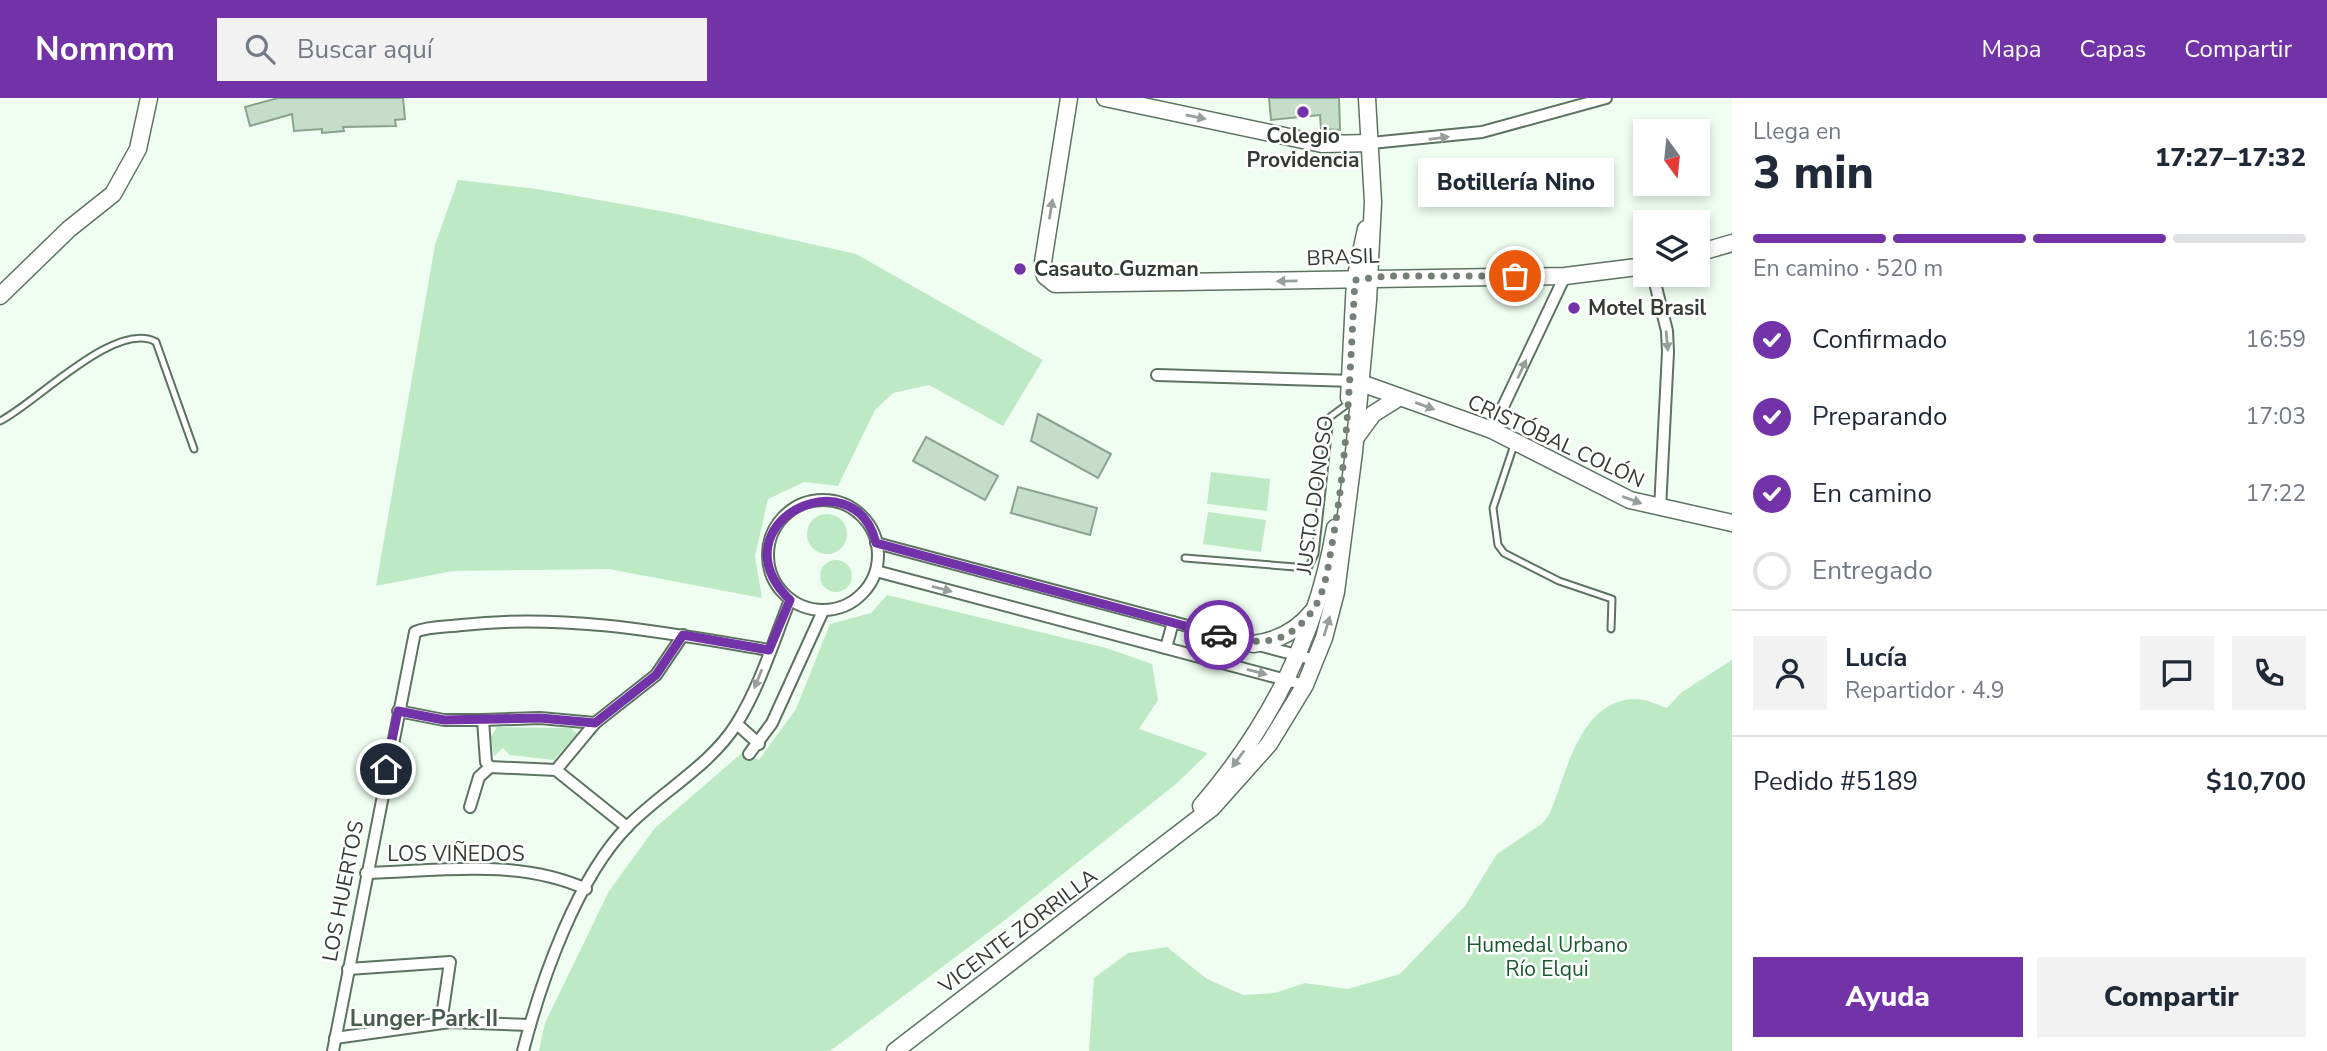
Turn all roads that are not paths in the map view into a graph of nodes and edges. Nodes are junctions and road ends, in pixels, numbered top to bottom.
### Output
1 (149, 98) edge
2 (1069, 98) edge
3 (1105, 98) edge
4 (1367, 98) edge
5 (1606, 98) edge
6 (1371, 143) junction
7 (1732, 243) edge
8 (1710, 249) edge
9 (1633, 268) edge
10 (1566, 276) junction
11 (1362, 278) junction
12 (1655, 287) edge
13 (0, 296) edge
14 (1157, 375) dead end
15 (1356, 381) junction
16 (1400, 397) junction
17 (1349, 403) junction
18 (0, 421) edge
19 (1492, 430) junction
20 (1515, 442) junction
21 (194, 449) dead end
22 (1354, 452) junction
23 (1660, 509) junction
24 (1732, 523) edge
25 (876, 543) junction
26 (1185, 558) dead end
27 (876, 571) junction
28 (790, 600) junction
29 (1318, 603) junction
30 (822, 611) junction
31 (1173, 622) junction
32 (1611, 629) dead end
33 (683, 635) junction
34 (1253, 644) junction
35 (1166, 648) junction
36 (769, 650) junction
37 (1298, 656) junction
38 (1315, 660) junction
39 (1287, 680) junction
40 (1305, 685) junction
41 (398, 711) junction
42 (483, 720) junction
43 (595, 723) junction
44 (737, 724) junction
45 (759, 744) junction
46 (749, 754) dead end
47 (491, 767) junction
48 (556, 770) junction
49 (470, 807) dead end
50 (627, 827) junction
51 (1166, 844) junction
52 (366, 873) junction
53 (586, 890) junction
54 (348, 969) junction
55 (441, 1023) junction
56 (530, 1025) junction
57 (335, 1038) junction
58 (332, 1051) edge
59 (523, 1051) edge
60 (895, 1051) edge

1 - 13 main road
11 -> 2 main road, BRASIL
3 -> 6 main road
4 - 6 main road, JUSTO DONOSO
6 -> 5 street
6 - 11 main road, JUSTO DONOSO
7 - 8 main road
9 - 10 main road, BRASIL
10 - 11 main road, BRASIL
19 -> 10 street
11 - 15 main road, JUSTO DONOSO
12 -> 23 street
14 - 15 street, CRISTÓBAL COLÓN
15 - 16 main road, CRISTÓBAL COLÓN
15 - 17 main road, JUSTO DONOSO
15 - 22 main road, JUSTO DONOSO
16 -> 19 main road, CRISTÓBAL COLÓN
16 - 22 main road
17 - 26 lane
17 - 29 main road, JUSTO DONOSO
18 - 21 lane
19 - 20 main road, CRISTÓBAL COLÓN
20 -> 23 main road, CRISTÓBAL COLÓN
20 - 32 lane
38 -> 22 main road, JUSTO DONOSO
23 - 24 main road, CRISTÓBAL COLÓN
25 - 27 street
25 - 28 street
25 - 31 street
27 - 30 street
27 -> 35 street
28 - 30 street
28 - 36 street
29 - 34 main road
29 - 37 main road, JUSTO DONOSO
30 - 45 street
31 - 34 street
31 - 35 street
33 - 36 street, LOS HUERTOS
33 - 41 street, LOS HUERTOS
33 - 43 street
34 - 37 street
35 -> 39 street
36 -> 44 street
37 - 38 street
37 - 39 main road, JUSTO DONOSO
38 - 40 main road, JUSTO DONOSO
39 - 40 street
39 -> 51 main road, JUSTO DONOSO
40 - 51 main road, JUSTO DONOSO
41 - 42 street
41 - 52 street, LOS HUERTOS
42 - 43 street
42 - 47 street
43 - 48 street
44 - 45 street
44 - 50 street
45 - 46 street
47 - 48 street
47 - 49 street
48 - 50 street
50 - 53 street
51 - 60 main road, VICENTE ZORRILLA
52 - 53 street, LOS VIÑEDOS
52 - 54 street, LOS HUERTOS
53 - 56 street
54 - 55 street
54 - 57 street, LOS HUERTOS
55 - 56 street
55 - 57 street
56 - 59 street
57 - 58 street, LOS HUERTOS

